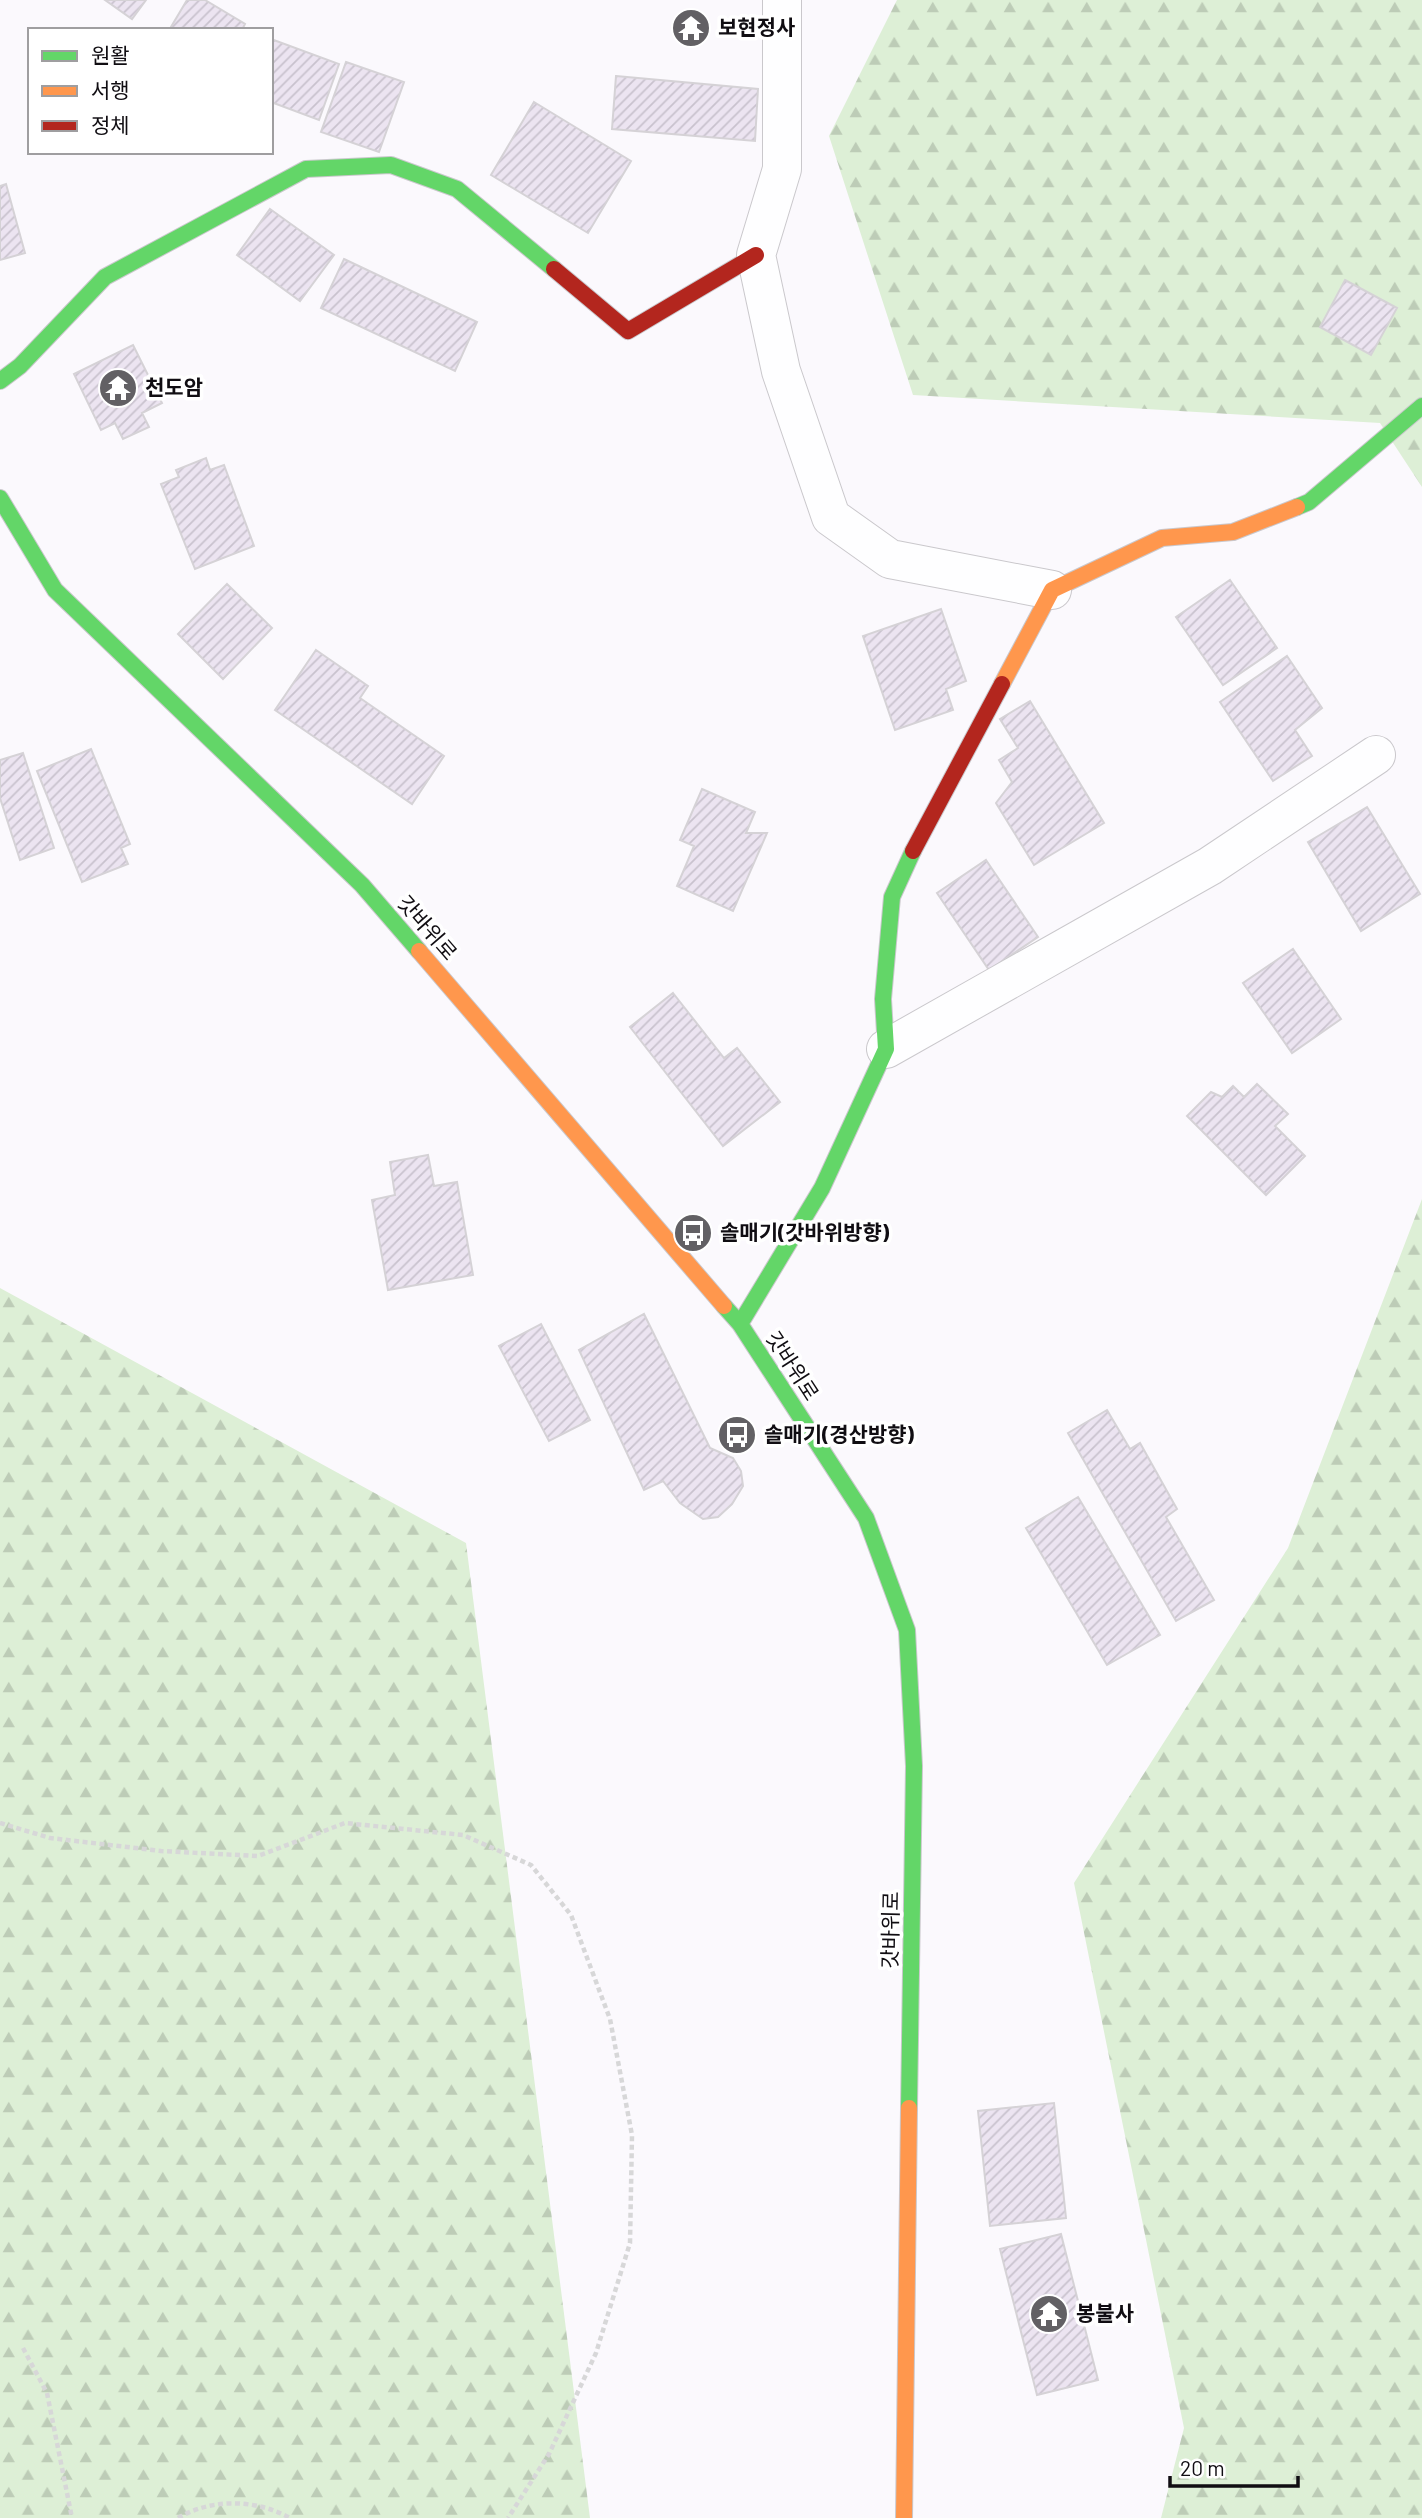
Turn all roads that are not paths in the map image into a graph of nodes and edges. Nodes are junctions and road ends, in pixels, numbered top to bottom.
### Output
1 (782, 0) edge
2 (756, 255) junction
3 (0, 381) edge
4 (1422, 406) edge
5 (0, 498) edge
6 (1052, 590) junction
7 (1376, 755) dead end
8 (886, 1049) junction
9 (740, 1324) junction
10 (904, 2518) edge

1 - 2 street
2 - 3 street
2 - 6 street
4 - 6 street
5 - 9 street, 갓바위로
6 - 8 street
7 - 8 street
8 - 9 street
9 - 10 street, 갓바위로

